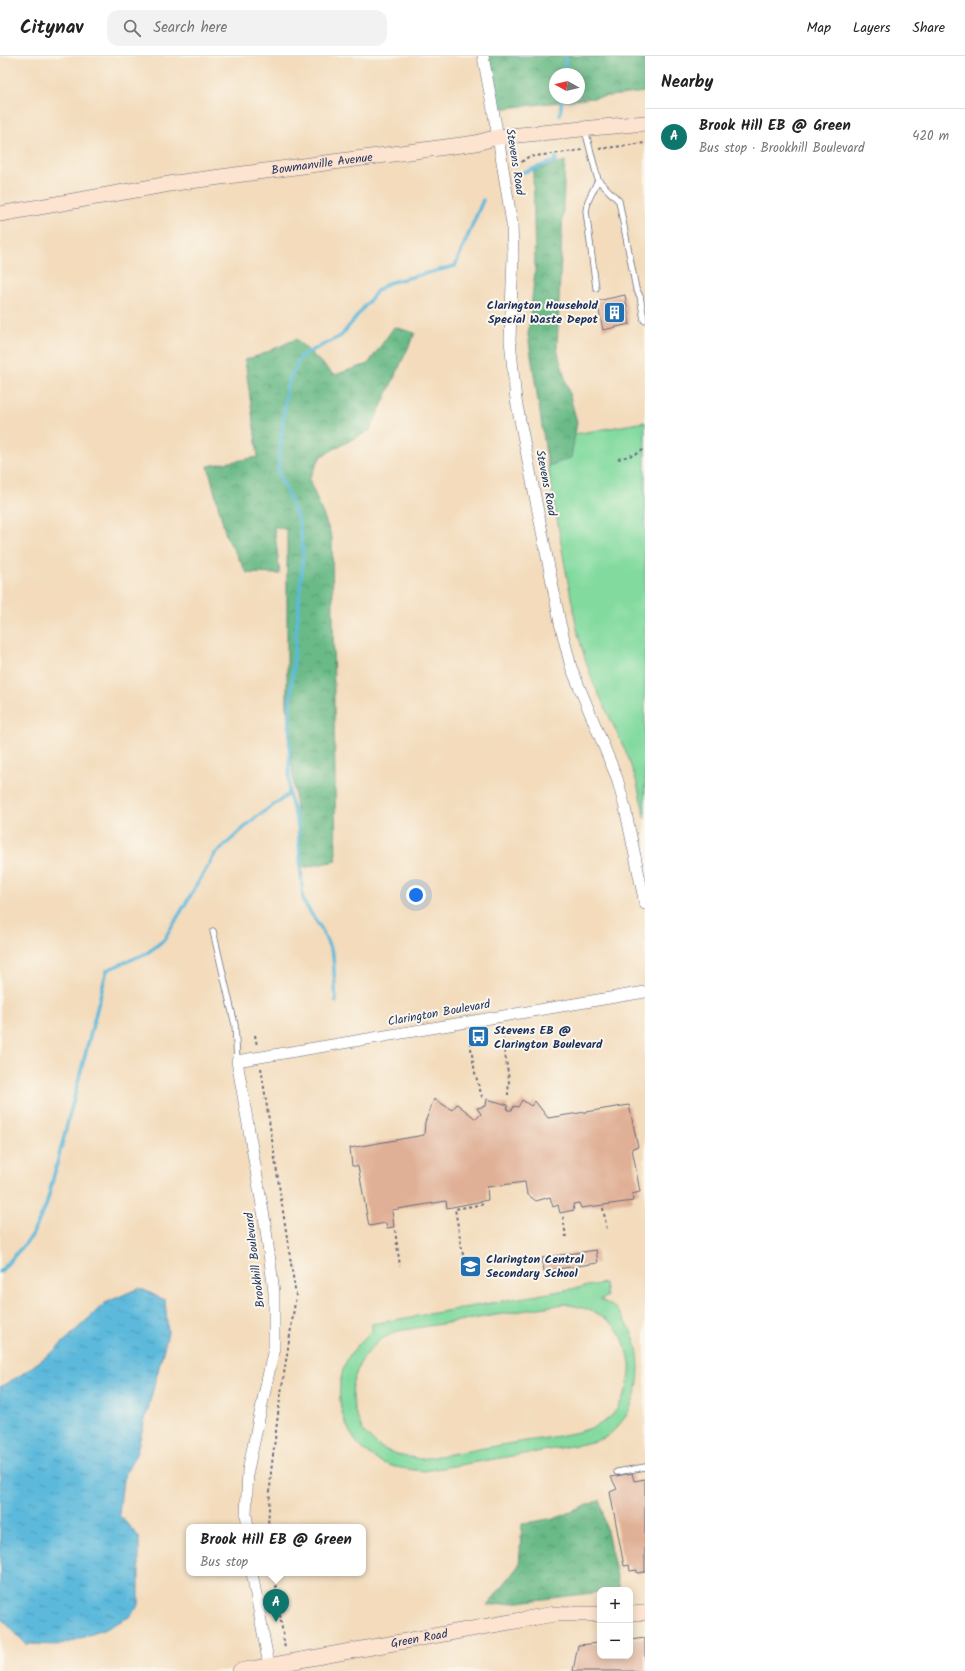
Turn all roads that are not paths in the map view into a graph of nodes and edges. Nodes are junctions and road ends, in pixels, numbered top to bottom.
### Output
1 (483, 56) edge
2 (645, 123) edge
3 (584, 130) junction
4 (498, 137) junction
5 (598, 180) junction
6 (0, 214) edge
7 (596, 288) dead end
8 (644, 320) edge
9 (645, 904) edge
10 (213, 931) dead end
11 (645, 992) edge
12 (237, 1061) junction
13 (645, 1467) edge
14 (617, 1472) dead end
15 (248, 1524) edge
16 (253, 1576) edge
17 (633, 1613) edge
18 (645, 1613) edge
19 (597, 1614) edge
20 (270, 1668) edge
21 (240, 1671) edge

1 - 4 street, Stevens Road
2 - 3 main road, Bowmanville Avenue
3 - 4 main road, Bowmanville Avenue
3 - 5 lane
4 - 6 main road, Bowmanville Avenue
4 - 9 street, Stevens Road
5 - 7 lane
5 - 8 lane
10 - 12 lane
11 - 12 street, Clarington Boulevard
12 - 15 street, Brookhill Boulevard
13 - 14 lane
16 - 20 street
17 - 18 main road
19 - 20 main road, Green Road
20 - 21 main road, Green Road

